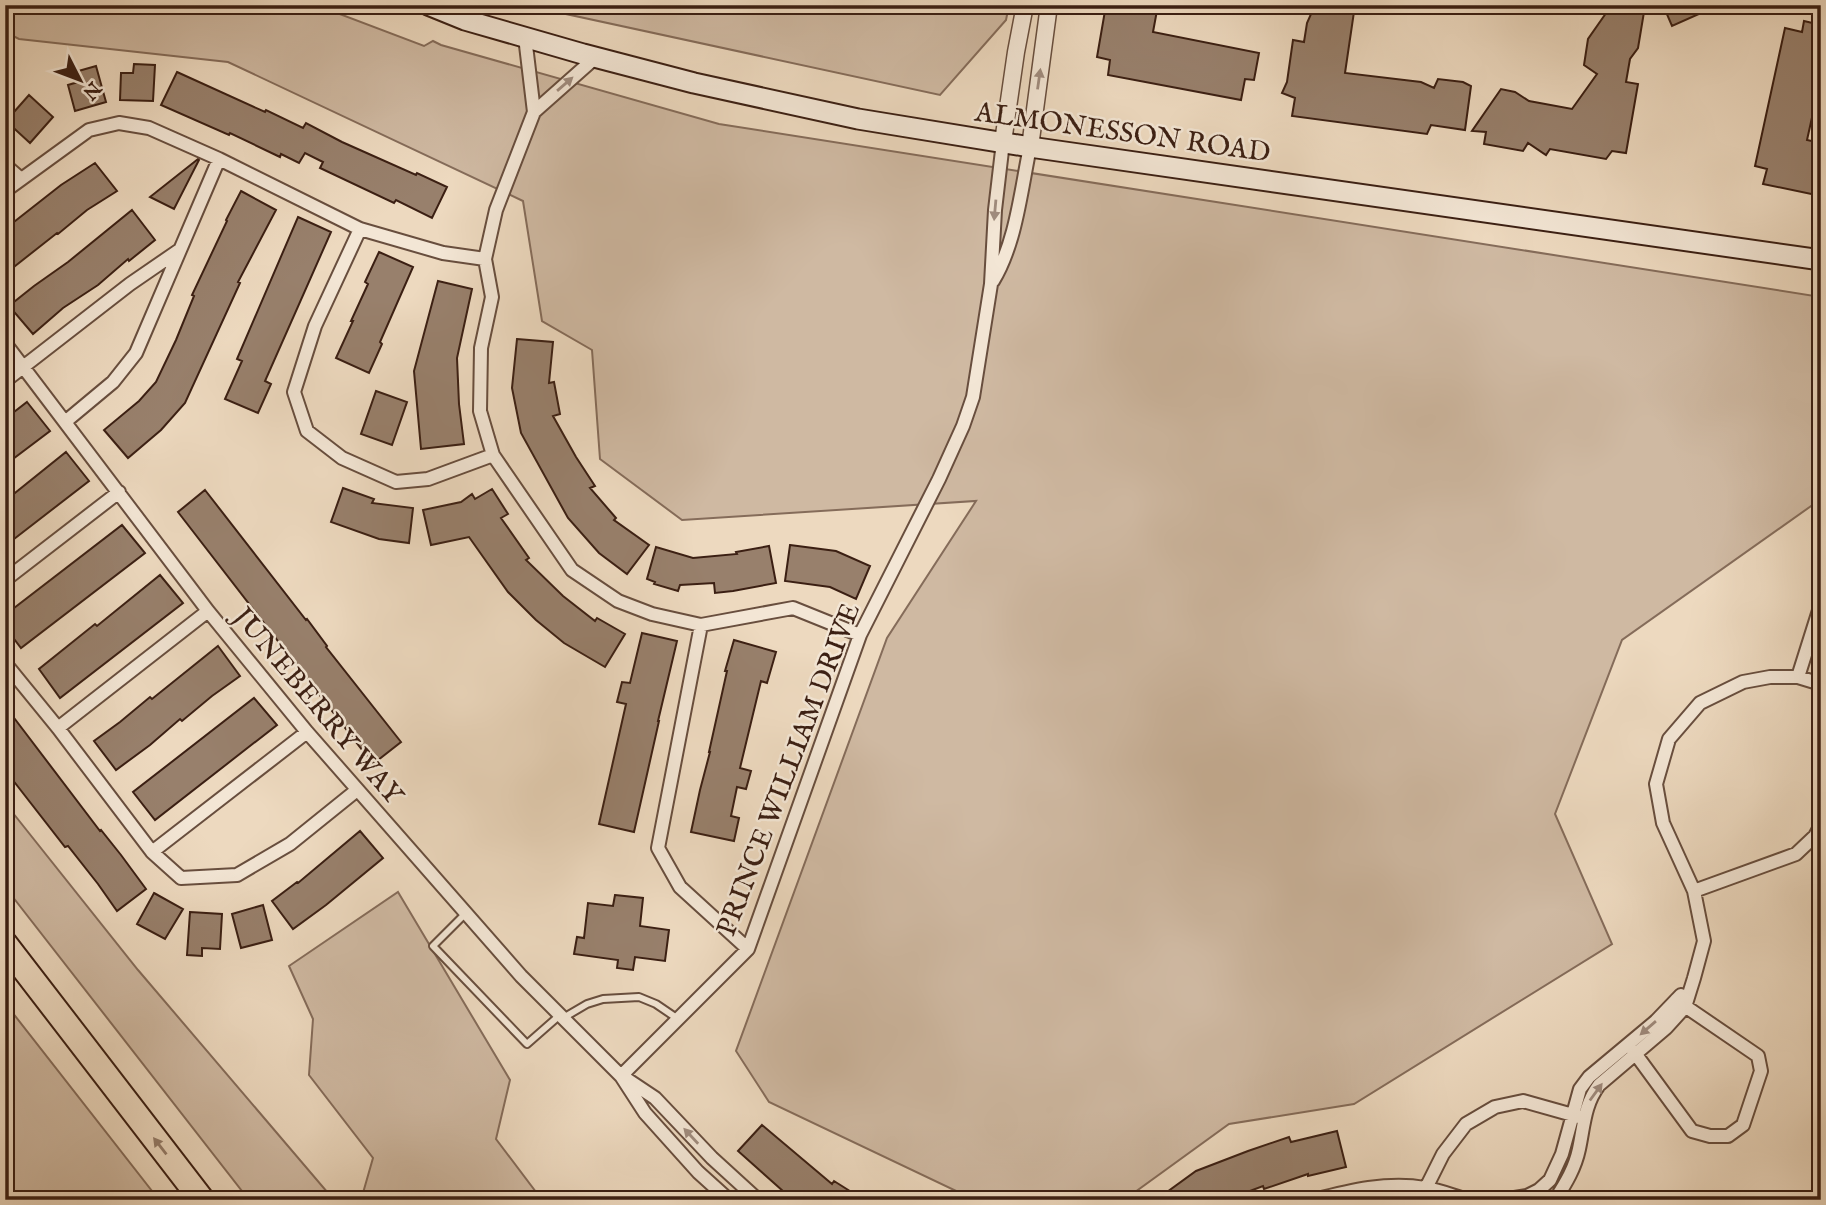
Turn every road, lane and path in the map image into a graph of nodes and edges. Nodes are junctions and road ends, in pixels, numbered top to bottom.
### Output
1 (428, 5) edge
2 (1026, 5) edge
3 (1049, 5) edge
4 (525, 37) junction
5 (596, 57) junction
6 (534, 112) junction
7 (1003, 142) junction
8 (1030, 147) junction
9 (219, 159) junction
10 (5, 165) edge
11 (20, 178) junction
12 (5, 191) edge
13 (360, 229) junction
14 (178, 251) junction
15 (485, 258) junction
16 (1821, 260) edge
17 (991, 284) junction
18 (5, 344) edge
19 (23, 367) junction
20 (5, 381) edge
21 (65, 422) junction
22 (493, 455) junction
23 (119, 492) junction
24 (5, 580) edge
25 (1821, 604) edge
26 (208, 611) junction
27 (701, 625) junction
28 (860, 635) junction
29 (5, 663) edge
30 (1798, 677) junction
31 (1821, 684) edge
32 (58, 728) junction
33 (307, 732) junction
34 (357, 790) junction
35 (1821, 825) edge
36 (152, 852) junction
37 (1694, 891) junction
38 (466, 913) junction
39 (5, 944) edge
40 (748, 948) junction
41 (1680, 1004) junction
42 (561, 1016) junction
43 (678, 1019) junction
44 (1633, 1050) junction
45 (621, 1076) junction
46 (1578, 1116) junction
47 (712, 1158) junction
48 (698, 1172) junction
49 (1423, 1194) edge
50 (1317, 1199) edge
51 (202, 1200) edge
52 (729, 1200) edge
53 (758, 1200) edge
54 (1468, 1200) edge
55 (1502, 1200) edge
56 (1555, 1200) edge

1 - 4 main road, ALMONESSON ROAD
2 - 7 street
8 -> 3 street
4 - 5 main road, ALMONESSON ROAD
4 - 6 street
6 -> 5 street
5 - 7 main road, ALMONESSON ROAD
6 - 15 street
7 - 8 main road, ALMONESSON ROAD
7 -> 17 street, PRINCE WILLIAM DRIVE
8 - 16 main road, ALMONESSON ROAD
8 - 17 street, PRINCE WILLIAM DRIVE
9 - 11 street
9 - 13 street
9 - 14 street
10 - 11 street
11 - 12 street
13 - 15 street
13 - 22 street
14 - 19 street
14 - 21 street
15 - 22 street
17 - 28 street, PRINCE WILLIAM DRIVE
18 - 19 street, JUNEBERRY WAY
19 - 20 street
19 - 21 street, JUNEBERRY WAY
21 - 23 street, JUNEBERRY WAY
22 - 27 street
23 - 24 street
23 - 26 street, JUNEBERRY WAY
25 - 30 street
26 - 32 street
26 - 33 street, JUNEBERRY WAY
27 - 28 street
27 - 40 street
28 - 40 street, PRINCE WILLIAM DRIVE
29 - 32 street
30 - 31 street
30 - 37 street
32 - 36 street
33 - 34 street, JUNEBERRY WAY
33 - 36 street
34 - 36 street
34 - 38 street, JUNEBERRY WAY
35 - 37 street
37 - 41 street
38 - 42 street, JUNEBERRY WAY
38 - 42 lane
51 -> 39 highway
40 - 43 street, PRINCE WILLIAM DRIVE
41 - 44 street
41 - 44 street
42 - 43 lane
42 - 45 street, JUNEBERRY WAY
43 - 45 street, PRINCE WILLIAM DRIVE
44 - 46 street
47 -> 45 street, JUNEBERRY WAY
45 - 48 street, JUNEBERRY WAY
46 - 49 street
46 - 55 street
46 - 56 street
47 - 48 street
47 - 53 street, JUNEBERRY WAY
48 - 52 street, JUNEBERRY WAY
49 - 50 street
49 - 54 street

